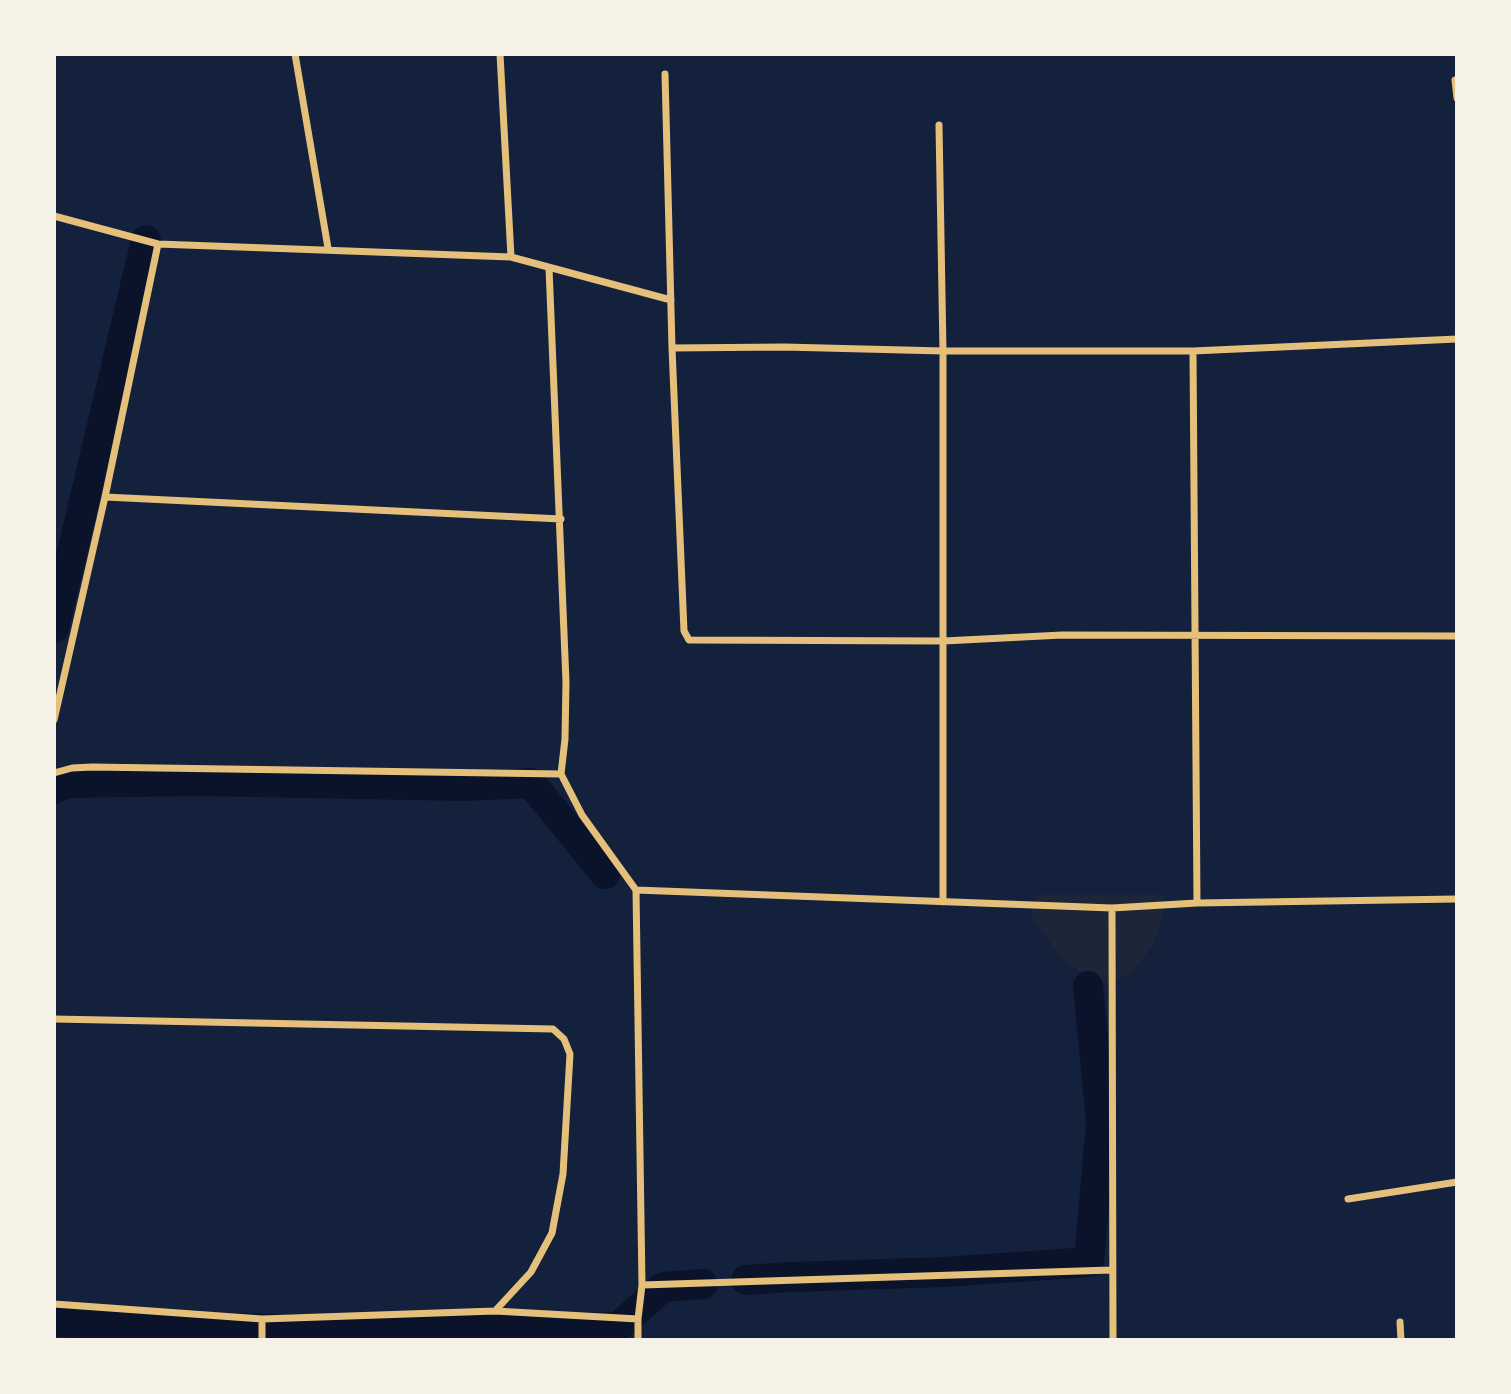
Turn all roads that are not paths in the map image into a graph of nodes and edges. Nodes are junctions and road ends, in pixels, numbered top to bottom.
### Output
1 (295, 54) edge
2 (500, 54) edge
3 (665, 74) dead end
4 (1455, 80) edge
5 (1457, 98) edge
6 (939, 125) dead end
7 (54, 216) edge
8 (158, 244) junction
9 (328, 248) junction
10 (511, 257) junction
11 (549, 268) junction
12 (671, 300) junction
13 (1457, 339) edge
14 (672, 348) junction
15 (943, 351) junction
16 (1193, 351) junction
17 (105, 497) junction
18 (561, 519) junction
19 (1457, 636) edge
20 (1194, 637) junction
21 (944, 641) junction
22 (54, 720) edge
23 (54, 773) edge
24 (561, 774) junction
25 (636, 890) junction
26 (1457, 899) edge
27 (943, 902) junction
28 (1197, 903) junction
29 (1112, 908) junction
30 (54, 1019) edge
31 (1457, 1182) edge
32 (1348, 1199) dead end
33 (1111, 1270) junction
34 (642, 1285) junction
35 (54, 1304) edge
36 (495, 1311) junction
37 (262, 1319) junction
38 (638, 1319) junction
39 (1400, 1322) dead end
40 (262, 1340) edge
41 (638, 1340) edge
42 (1113, 1340) edge
43 (1401, 1340) edge

1 - 9 street
2 - 10 street
3 - 12 street
4 - 5 street
6 - 15 street
7 - 8 street
8 - 9 street
8 - 17 street
9 - 10 street
10 - 11 street
11 - 12 street
11 - 18 street
12 - 14 street
13 - 16 street
14 - 15 street
14 - 21 street
15 - 16 street
15 - 21 street
16 - 20 street
17 - 18 street
17 - 22 street
18 - 24 street
19 - 20 street
20 - 21 street
20 - 28 street
21 - 27 street
23 - 24 street
24 - 25 street
25 - 27 street
25 - 34 street
26 - 28 street
27 - 29 street
28 - 29 street
29 - 33 street
30 - 36 street
31 - 32 street
33 - 34 street
33 - 42 street
34 - 38 street
35 - 37 street
36 - 37 street
36 - 38 street
37 - 40 street
38 - 41 street
39 - 43 street

